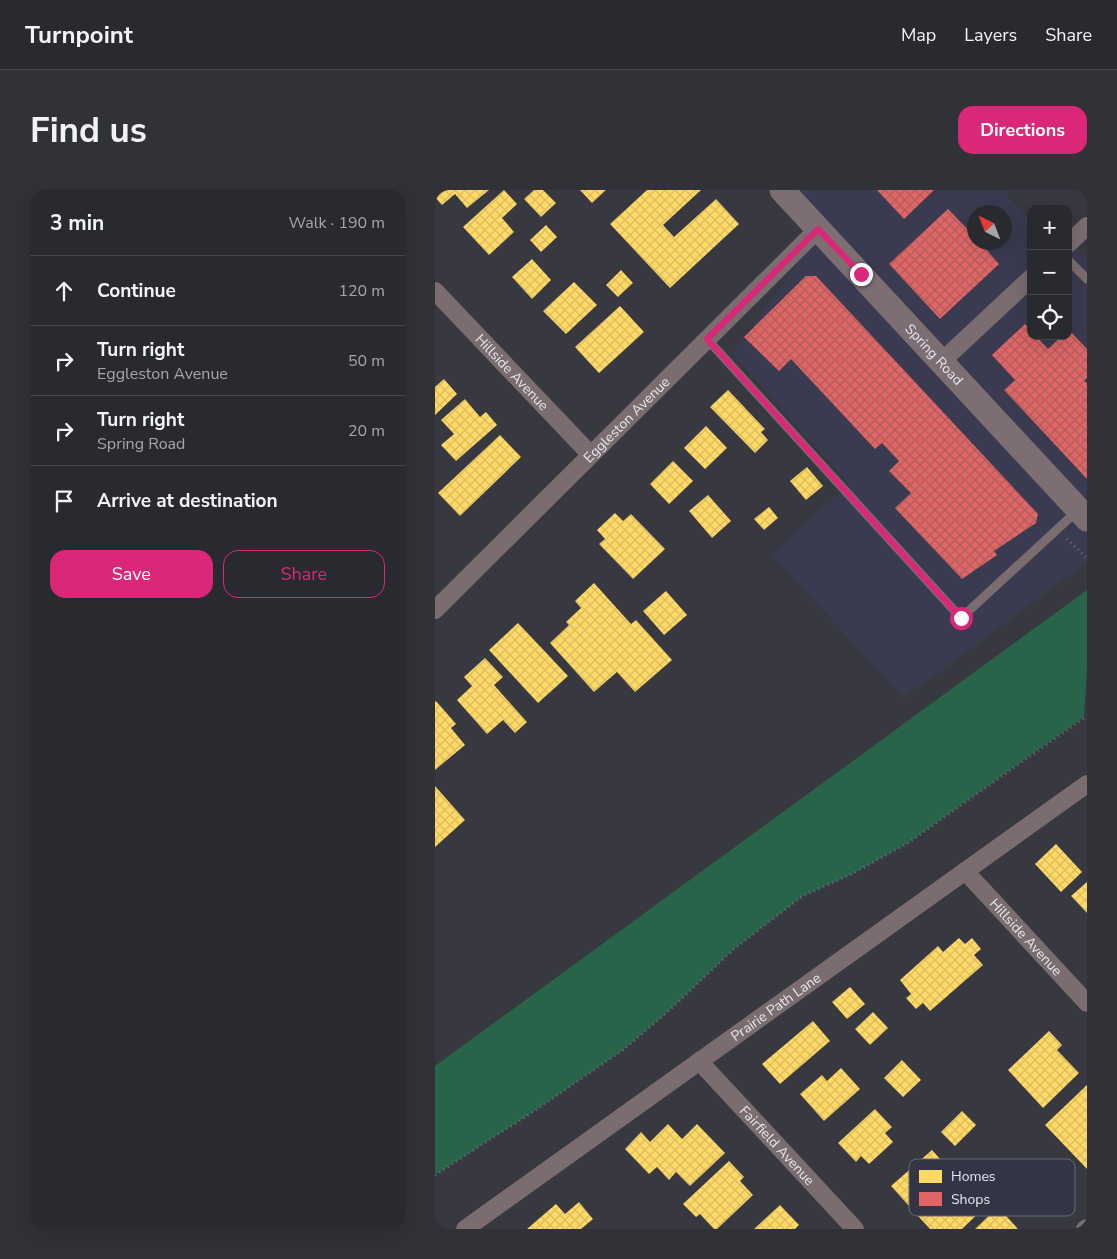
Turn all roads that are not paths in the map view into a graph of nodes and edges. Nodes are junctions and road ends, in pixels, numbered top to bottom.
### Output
1 (783, 190) edge
2 (1087, 226) edge
3 (818, 229) junction
4 (1072, 240) edge
5 (1072, 264) edge
6 (1087, 279) edge
7 (1027, 282) edge
8 (435, 291) edge
9 (707, 339) junction
10 (941, 362) junction
11 (591, 455) junction
12 (1083, 514) edge
13 (435, 610) edge
14 (1087, 784) edge
15 (965, 871) junction
16 (1087, 1002) edge
17 (699, 1061) junction
18 (465, 1229) edge
19 (855, 1229) edge

1 - 3 street, Spring Road
2 - 4 street
3 - 9 street, Eggleston Avenue
3 - 10 street, Spring Road
5 - 6 lane
7 - 10 street
8 - 11 street, Hillside Avenue
9 - 11 street, Eggleston Avenue
9 - 12 lane
10 - 12 street, Spring Road
11 - 13 street, Eggleston Avenue
14 - 15 street, Prairie Path Lane
15 - 16 street, Hillside Avenue
15 - 17 street, Prairie Path Lane
17 - 18 street, Prairie Path Lane
17 - 19 street, Fairfield Avenue

